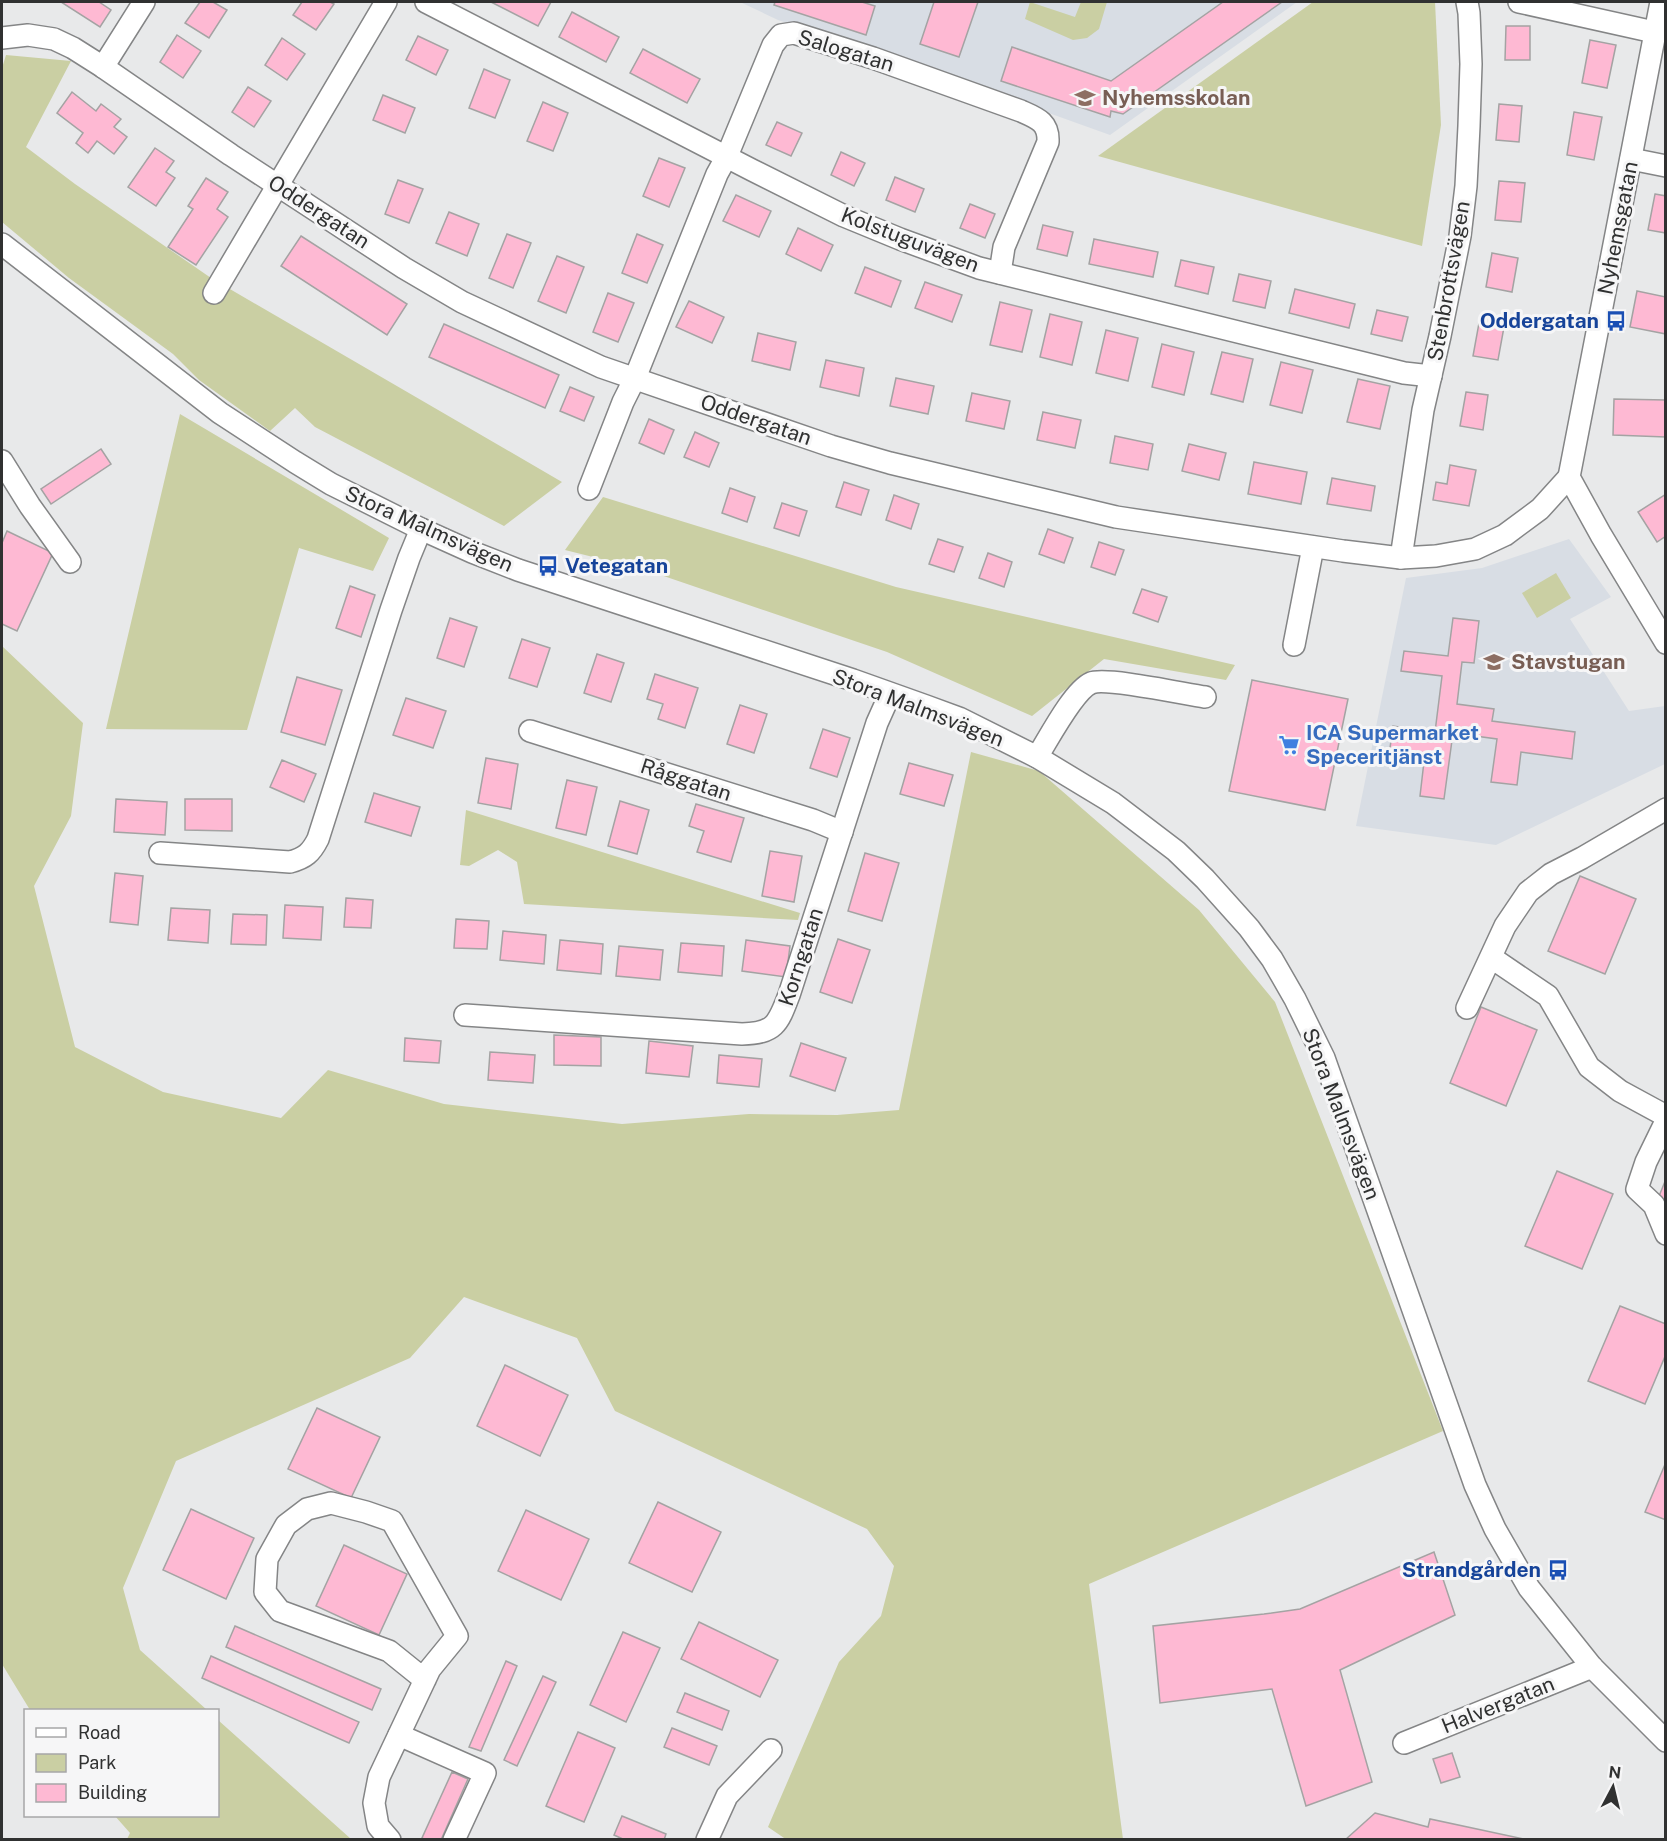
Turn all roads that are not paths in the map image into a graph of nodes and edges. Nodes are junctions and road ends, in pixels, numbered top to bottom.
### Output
1 (144, 2) edge
2 (386, 2) edge
3 (426, 2) edge
4 (1467, 2) edge
5 (1519, 2) edge
6 (1661, 2) edge
7 (1654, 32) junction
8 (2, 38) edge
9 (103, 67) junction
10 (726, 156) junction
11 (1631, 159) junction
12 (1665, 166) edge
13 (279, 185) junction
14 (2, 244) edge
15 (1000, 273) junction
16 (214, 292) dead end
17 (1431, 376) junction
18 (635, 378) junction
19 (2, 461) edge
20 (1569, 477) junction
21 (589, 489) dead end
22 (421, 529) junction
23 (1313, 547) junction
24 (1401, 558) junction
25 (70, 562) dead end
26 (1665, 643) edge
27 (1294, 645) dead end
28 (890, 694) junction
29 (1205, 697) dead end
30 (530, 730) dead end
31 (1037, 757) junction
32 (1665, 809) edge
33 (842, 832) junction
34 (160, 853) dead end
35 (1492, 958) junction
36 (1467, 1008) dead end
37 (465, 1015) dead end
38 (1665, 1116) edge
39 (1665, 1121) edge
40 (1665, 1234) edge
41 (1592, 1667) junction
42 (425, 1680) junction
43 (399, 1735) junction
44 (1665, 1740) edge
45 (1404, 1743) dead end
46 (771, 1750) dead end
47 (390, 1839) edge
48 (454, 1839) edge
49 (707, 1839) edge

1 - 9 street
2 - 13 street
3 - 10 street, Kolstuguvägen
4 - 17 street, Stenbrottsvägen
5 - 7 street
6 - 7 street, Nyhemsgatan
7 - 11 street, Nyhemsgatan
8 - 9 street, Oddergatan
9 - 13 street, Oddergatan
10 - 15 street, Kolstuguvägen
10 - 15 street, Salogatan
10 - 18 street, Salogatan
11 - 12 street
11 - 20 street, Nyhemsgatan
13 - 16 street
13 - 18 street, Oddergatan
14 - 22 street, Stora Malmsvägen
15 - 17 street, Kolstuguvägen
17 - 24 street, Stenbrottsvägen
18 - 21 street, Salogatan
18 - 23 street, Oddergatan
19 - 25 street
20 - 24 street, Oddergatan
20 - 26 street
22 - 28 street, Stora Malmsvägen
22 - 34 street
23 - 24 street, Oddergatan
23 - 27 street
28 - 31 street, Stora Malmsvägen
28 - 33 street, Korngatan
29 - 31 street
30 - 33 street, Råggatan
31 - 41 street, Stora Malmsvägen
32 - 35 street
33 - 37 street, Korngatan
35 - 36 street
35 - 38 street
39 - 40 street
41 - 44 street, Stora Malmsvägen
41 - 45 street, Halvergatan
42 - 42 street
42 - 43 street
43 - 47 street
43 - 48 street
46 - 49 street

